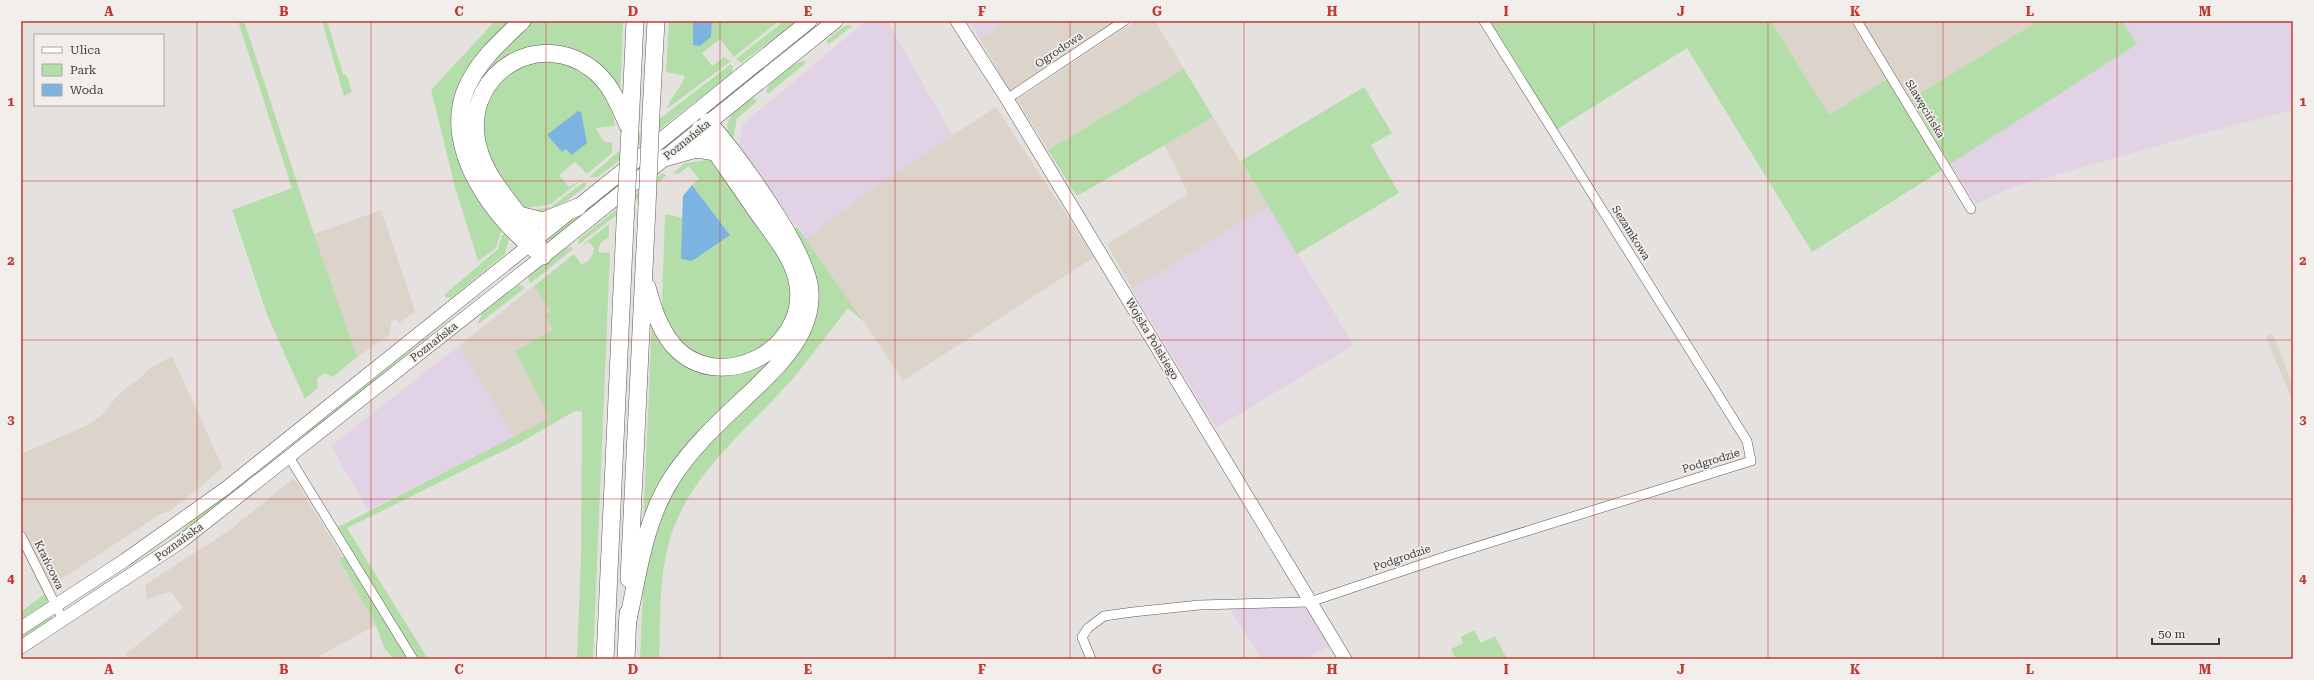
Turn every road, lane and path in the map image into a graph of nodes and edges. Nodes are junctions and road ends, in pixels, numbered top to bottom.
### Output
1 (522, 21) edge
2 (634, 21) edge
3 (656, 21) edge
4 (809, 21) edge
5 (835, 21) edge
6 (957, 21) edge
7 (1124, 21) edge
8 (1484, 21) edge
9 (1857, 21) edge
10 (1007, 99) junction
11 (694, 113) junction
12 (704, 126) junction
13 (630, 130) junction
14 (716, 152) junction
15 (664, 158) junction
16 (578, 206) junction
17 (1971, 209) dead end
18 (519, 215) junction
19 (533, 242) junction
20 (543, 256) junction
21 (644, 275) junction
22 (289, 458) junction
23 (1751, 460) joint
24 (21, 536) edge
25 (1310, 602) junction
26 (55, 606) junction
27 (63, 620) junction
28 (627, 625) junction
29 (21, 628) edge
30 (21, 647) edge
31 (413, 659) edge
32 (604, 659) edge
33 (626, 659) edge
34 (1092, 659) edge
35 (1345, 659) edge

1 - 19 highway
2 - 13 highway
3 - 21 highway, bridge
4 - 11 main road, Poznańska
5 - 12 main road, Poznańska
6 - 10 main road, Wojska Polskiego
7 - 10 street, Ogrodowa
8 - 23 street, Sezamkowa
9 - 17 street, Sławęcińska
10 - 25 main road, Wojska Polskiego
11 - 12 main road
11 - 16 main road, Poznańska
12 - 14 highway
12 - 15 main road, Poznańska
12 - 28 highway
13 - 18 highway
13 - 32 highway, bridge
14 - 15 highway
14 - 21 highway
15 - 20 main road, Poznańska
16 - 18 highway
16 - 19 main road, Poznańska
18 - 19 highway
19 - 20 highway
19 - 26 main road, Poznańska
20 - 22 main road, Poznańska
21 - 28 highway
22 - 27 main road, Poznańska
22 - 31 street
23 - 25 street, Podgrodzie
24 - 26 street, Krańcowa
25 - 34 street, Podgrodzie
25 - 35 main road, Wojska Polskiego
26 - 27 street, Krańcowa
26 - 29 main road, Poznańska
27 - 30 main road, Poznańska
28 - 33 highway

